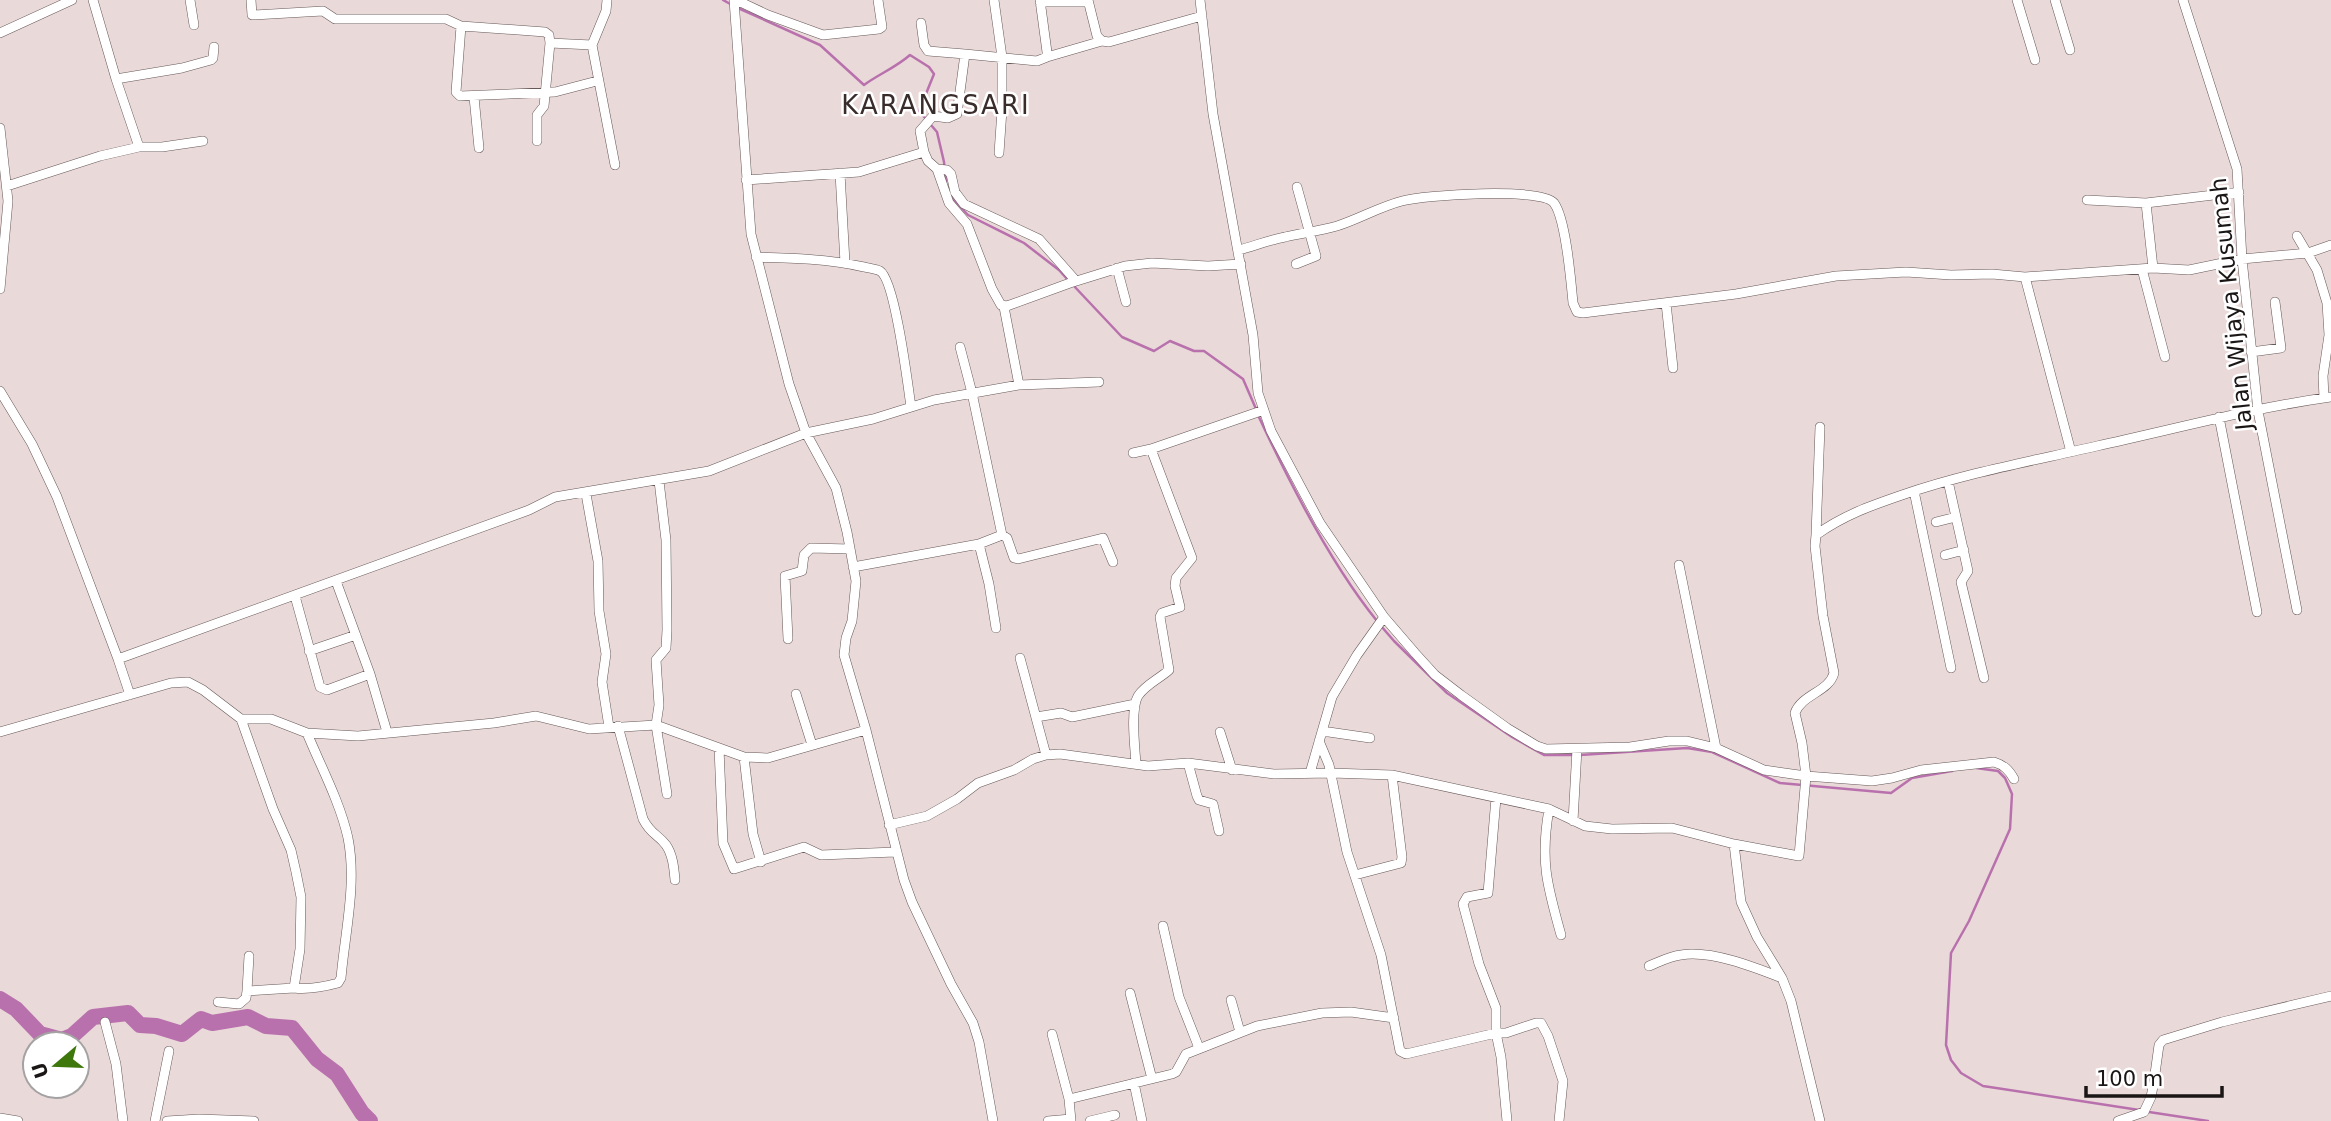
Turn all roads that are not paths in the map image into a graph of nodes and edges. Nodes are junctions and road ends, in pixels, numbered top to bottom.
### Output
1 (72, 0) edge
2 (93, 0) edge
3 (190, 0) edge
4 (251, 0) edge
5 (607, 0) edge
6 (735, 0) edge
7 (878, 0) edge
8 (994, 0) edge
9 (1200, 0) edge
10 (2017, 0) edge
11 (2055, 0) edge
12 (2183, 0) edge
13 (1040, 1) edge
14 (1088, 1) edge
15 (1202, 16) junction
16 (921, 23) dead end
17 (194, 25) dead end
18 (461, 26) junction
19 (0, 33) edge
20 (1102, 41) junction
21 (550, 44) junction
22 (592, 45) junction
23 (214, 47) dead end
24 (2070, 50) dead end
25 (965, 54) junction
26 (1002, 57) junction
27 (1047, 57) junction
28 (2035, 60) dead end
29 (116, 79) junction
30 (597, 81) junction
31 (545, 93) junction
32 (474, 97) junction
33 (0, 128) edge
34 (203, 141) dead end
35 (537, 141) dead end
36 (139, 147) junction
37 (478, 148) dead end
38 (923, 152) junction
39 (999, 153) dead end
40 (615, 165) dead end
41 (840, 173) junction
42 (3, 176) edge
43 (746, 180) junction
44 (7, 186) junction
45 (1297, 187) dead end
46 (2239, 192) junction
47 (953, 200) junction
48 (2087, 200) dead end
49 (2146, 203) junction
50 (1308, 233) junction
51 (2297, 236) dead end
52 (2331, 245) edge
53 (1239, 250) junction
54 (2308, 253) junction
55 (756, 257) junction
56 (2242, 259) junction
57 (845, 263) junction
58 (1241, 264) junction
59 (1296, 264) dead end
60 (1117, 268) junction
61 (2153, 268) junction
62 (2142, 269) junction
63 (2025, 277) junction
64 (1074, 282) junction
65 (0, 289) edge
66 (1126, 302) dead end
67 (2275, 302) dead end
68 (1667, 303) junction
69 (1004, 307) junction
70 (2330, 335) edge
71 (960, 347) dead end
72 (2251, 352) junction
73 (2165, 357) dead end
74 (1673, 368) dead end
75 (1100, 382) dead end
76 (1019, 384) junction
77 (972, 393) junction
78 (1, 396) edge
79 (2328, 397) edge
80 (911, 407) junction
81 (2258, 411) junction
82 (1259, 412) junction
83 (2219, 417) junction
84 (1820, 427) dead end
85 (806, 433) junction
86 (1151, 449) junction
87 (2071, 452) junction
88 (1133, 453) dead end
89 (659, 481) junction
90 (1948, 481) junction
91 (1914, 491) junction
92 (586, 494) junction
93 (1956, 517) junction
94 (1936, 522) dead end
95 (1816, 535) junction
96 (1002, 536) junction
97 (979, 544) junction
98 (850, 549) junction
99 (1964, 550) junction
100 (1945, 555) dead end
101 (1113, 562) dead end
102 (1679, 565) dead end
103 (853, 567) junction
104 (336, 581) junction
105 (295, 596) junction
106 (2297, 610) dead end
107 (2257, 612) dead end
108 (1380, 622) junction
109 (996, 628) dead end
110 (356, 635) junction
111 (788, 639) dead end
112 (309, 651) junction
113 (1020, 658) dead end
114 (118, 659) junction
115 (1951, 668) dead end
116 (370, 674) junction
117 (1984, 678) dead end
118 (796, 694) dead end
119 (130, 695) junction
120 (1135, 704) junction
121 (1036, 717) junction
122 (241, 719) junction
123 (656, 725) junction
124 (613, 726) junction
125 (866, 730) junction
126 (1322, 731) junction
127 (0, 732) edge
128 (387, 732) junction
129 (1220, 732) dead end
130 (307, 733) junction
131 (1370, 738) dead end
132 (1319, 741) junction
133 (812, 745) junction
134 (719, 748) junction
135 (1717, 748) junction
136 (1577, 754) junction
137 (1045, 755) junction
138 (744, 757) junction
139 (1188, 763) junction
140 (1136, 764) junction
141 (1232, 770) junction
142 (1310, 773) junction
143 (1331, 773) junction
144 (1392, 775) junction
145 (2014, 779) dead end
146 (1805, 781) junction
147 (667, 794) dead end
148 (1496, 798) junction
149 (1549, 809) junction
150 (1573, 821) junction
151 (889, 825) junction
152 (1219, 831) dead end
153 (1734, 844) junction
154 (895, 852) junction
155 (761, 862) junction
156 (1355, 875) junction
157 (675, 880) dead end
158 (1163, 926) dead end
159 (1561, 935) dead end
160 (248, 956) dead end
161 (1649, 965) dead end
162 (1782, 978) junction
163 (294, 988) junction
164 (247, 991) junction
165 (1130, 993) dead end
166 (2331, 996) edge
167 (1231, 1000) dead end
168 (218, 1002) dead end
169 (1394, 1018) junction
170 (106, 1023) dead end
171 (1240, 1032) junction
172 (1496, 1032) junction
173 (1052, 1034) dead end
174 (1199, 1048) junction
175 (169, 1051) dead end
176 (1152, 1079) junction
177 (1134, 1083) junction
178 (1069, 1098) junction
179 (1115, 1115) dead end
180 (0, 1118) edge
181 (1071, 1120) edge
182 (18, 1121) edge
183 (122, 1121) edge
184 (155, 1121) edge
185 (167, 1121) edge
186 (254, 1121) edge
187 (993, 1121) edge
188 (1048, 1121) edge
189 (1090, 1121) edge
190 (1142, 1121) edge
191 (1507, 1121) edge
192 (1559, 1121) edge
193 (1820, 1121) edge
194 (2118, 1121) edge

1 - 19 street
2 - 29 street
3 - 17 street
4 - 18 street
5 - 22 street
6 - 7 street
6 - 43 street
8 - 26 street
9 - 15 street
10 - 28 street
11 - 24 street
12 - 46 street, Jalan Wijaya Kusumah
13 - 14 street
13 - 27 street
14 - 20 street
15 - 20 street
15 - 53 street
16 - 25 street
18 - 21 street
18 - 32 street
20 - 27 street
21 - 22 street
21 - 31 street
22 - 30 street
23 - 29 street
25 - 26 street
25 - 38 street
26 - 27 street
26 - 39 street
29 - 36 street
30 - 31 street
30 - 40 street
31 - 32 street
31 - 35 street
32 - 37 street
33 - 42 street
34 - 36 street
36 - 44 street
38 - 41 street
38 - 47 street
41 - 43 street
41 - 57 street
42 - 44 street
43 - 55 street
44 - 65 street
45 - 50 street
46 - 49 street
46 - 56 street, Jalan Wijaya Kusumah
47 - 64 street
47 - 69 street
48 - 49 street
49 - 61 street
50 - 53 street
50 - 59 street
50 - 68 street
51 - 54 street
52 - 54 street
53 - 58 street
54 - 56 street
54 - 70 street
55 - 57 street
55 - 85 street
56 - 61 street
56 - 72 street, Jalan Wijaya Kusumah
57 - 80 street
58 - 60 street
58 - 82 street
60 - 64 street
60 - 66 street
61 - 62 street
62 - 63 street
62 - 73 street
63 - 68 street
63 - 87 street
64 - 69 street
67 - 72 street
68 - 74 street
69 - 76 street
70 - 79 street
71 - 77 street
72 - 81 street, Jalan Wijaya Kusumah
75 - 76 street
76 - 77 street
77 - 80 street
77 - 96 street
78 - 114 street
79 - 81 street
80 - 85 street
81 - 83 street
81 - 106 street, Jalan Wijaya Kusumah
82 - 86 street
82 - 108 street
83 - 87 street
83 - 107 street
84 - 95 street
85 - 89 street
85 - 98 street
86 - 88 street
86 - 120 street
87 - 90 street
89 - 92 street
89 - 123 street
90 - 91 street
90 - 93 street
91 - 95 street
91 - 115 street
92 - 104 street
92 - 124 street
93 - 94 street
93 - 99 street
95 - 146 street
96 - 97 street
96 - 101 street
97 - 103 street
97 - 109 street
98 - 103 street
98 - 111 street
99 - 100 street
99 - 117 street
102 - 135 street
103 - 125 street
104 - 105 street
104 - 110 street
105 - 112 street
105 - 114 street
108 - 126 street
108 - 136 street
110 - 112 street
110 - 116 street
112 - 116 street
113 - 121 street
114 - 119 street
116 - 128 street
118 - 133 street
119 - 122 street
119 - 127 street
120 - 121 street
120 - 140 street
121 - 137 street
122 - 130 street
122 - 163 street
123 - 124 street
123 - 134 street
123 - 147 street
124 - 128 street
124 - 157 street
125 - 133 street
125 - 151 street
126 - 131 street
126 - 132 street
128 - 130 street
129 - 141 street
130 - 163 street
132 - 142 street
132 - 143 street
133 - 138 street
134 - 138 street
134 - 155 street
135 - 136 street
135 - 146 street
136 - 150 street
137 - 140 street
137 - 151 street
138 - 155 street
139 - 140 street
139 - 141 street
139 - 152 street
141 - 142 street
142 - 143 street
143 - 144 street
143 - 156 street
144 - 148 street
144 - 156 street
145 - 146 street
146 - 153 street
148 - 149 street
148 - 172 street
149 - 150 street
149 - 159 street
150 - 153 street
151 - 154 street
153 - 162 street
154 - 155 street
154 - 187 street
156 - 169 street
158 - 174 street
160 - 164 street
161 - 162 street
162 - 193 street
163 - 164 street
164 - 168 street
165 - 176 street
166 - 194 street
167 - 171 street
169 - 171 street
169 - 172 street
170 - 183 street
171 - 174 street
172 - 191 street
172 - 192 street
173 - 178 street
174 - 176 street
175 - 184 street
176 - 177 street
177 - 178 street
177 - 190 street
178 - 181 street
179 - 189 street
180 - 182 street
181 - 188 street
185 - 186 street

